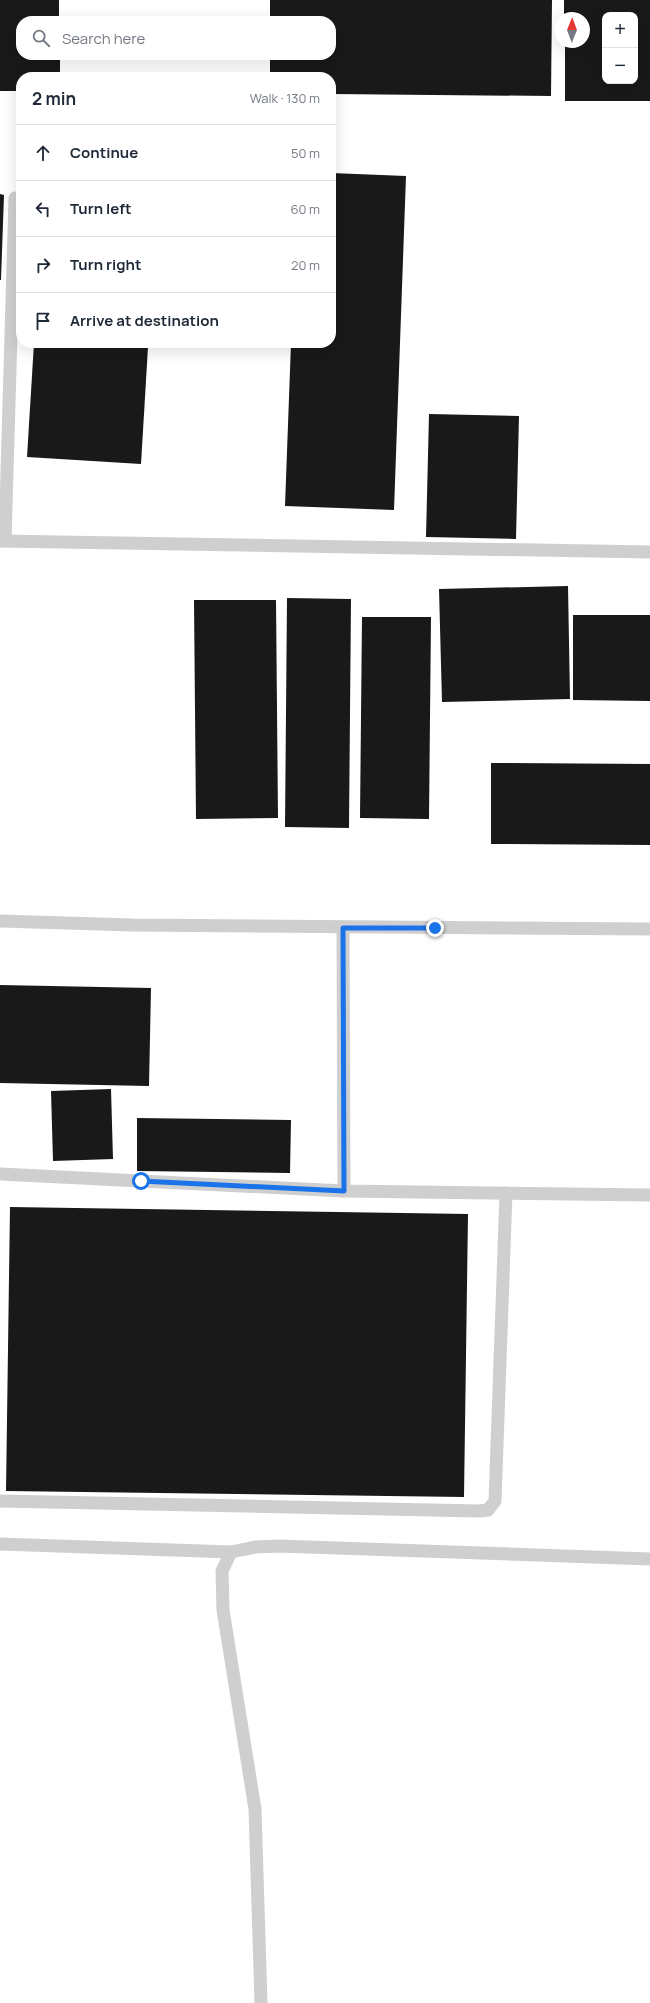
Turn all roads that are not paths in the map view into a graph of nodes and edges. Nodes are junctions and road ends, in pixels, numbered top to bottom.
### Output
1 (15, 198) dead end
2 (2, 541) edge
3 (650, 552) edge
4 (0, 922) edge
5 (343, 928) junction
6 (650, 929) edge
7 (0, 1174) edge
8 (344, 1191) junction
9 (506, 1193) junction
10 (650, 1195) edge
11 (0, 1501) edge
12 (0, 1544) edge
13 (231, 1552) junction
14 (650, 1559) edge
15 (261, 2003) edge

1 - 2 lane
2 - 3 lane
4 - 5 lane
5 - 6 lane
5 - 8 lane
7 - 8 lane
8 - 9 lane
9 - 10 lane
9 - 11 lane
12 - 13 lane
13 - 14 lane
13 - 15 lane

